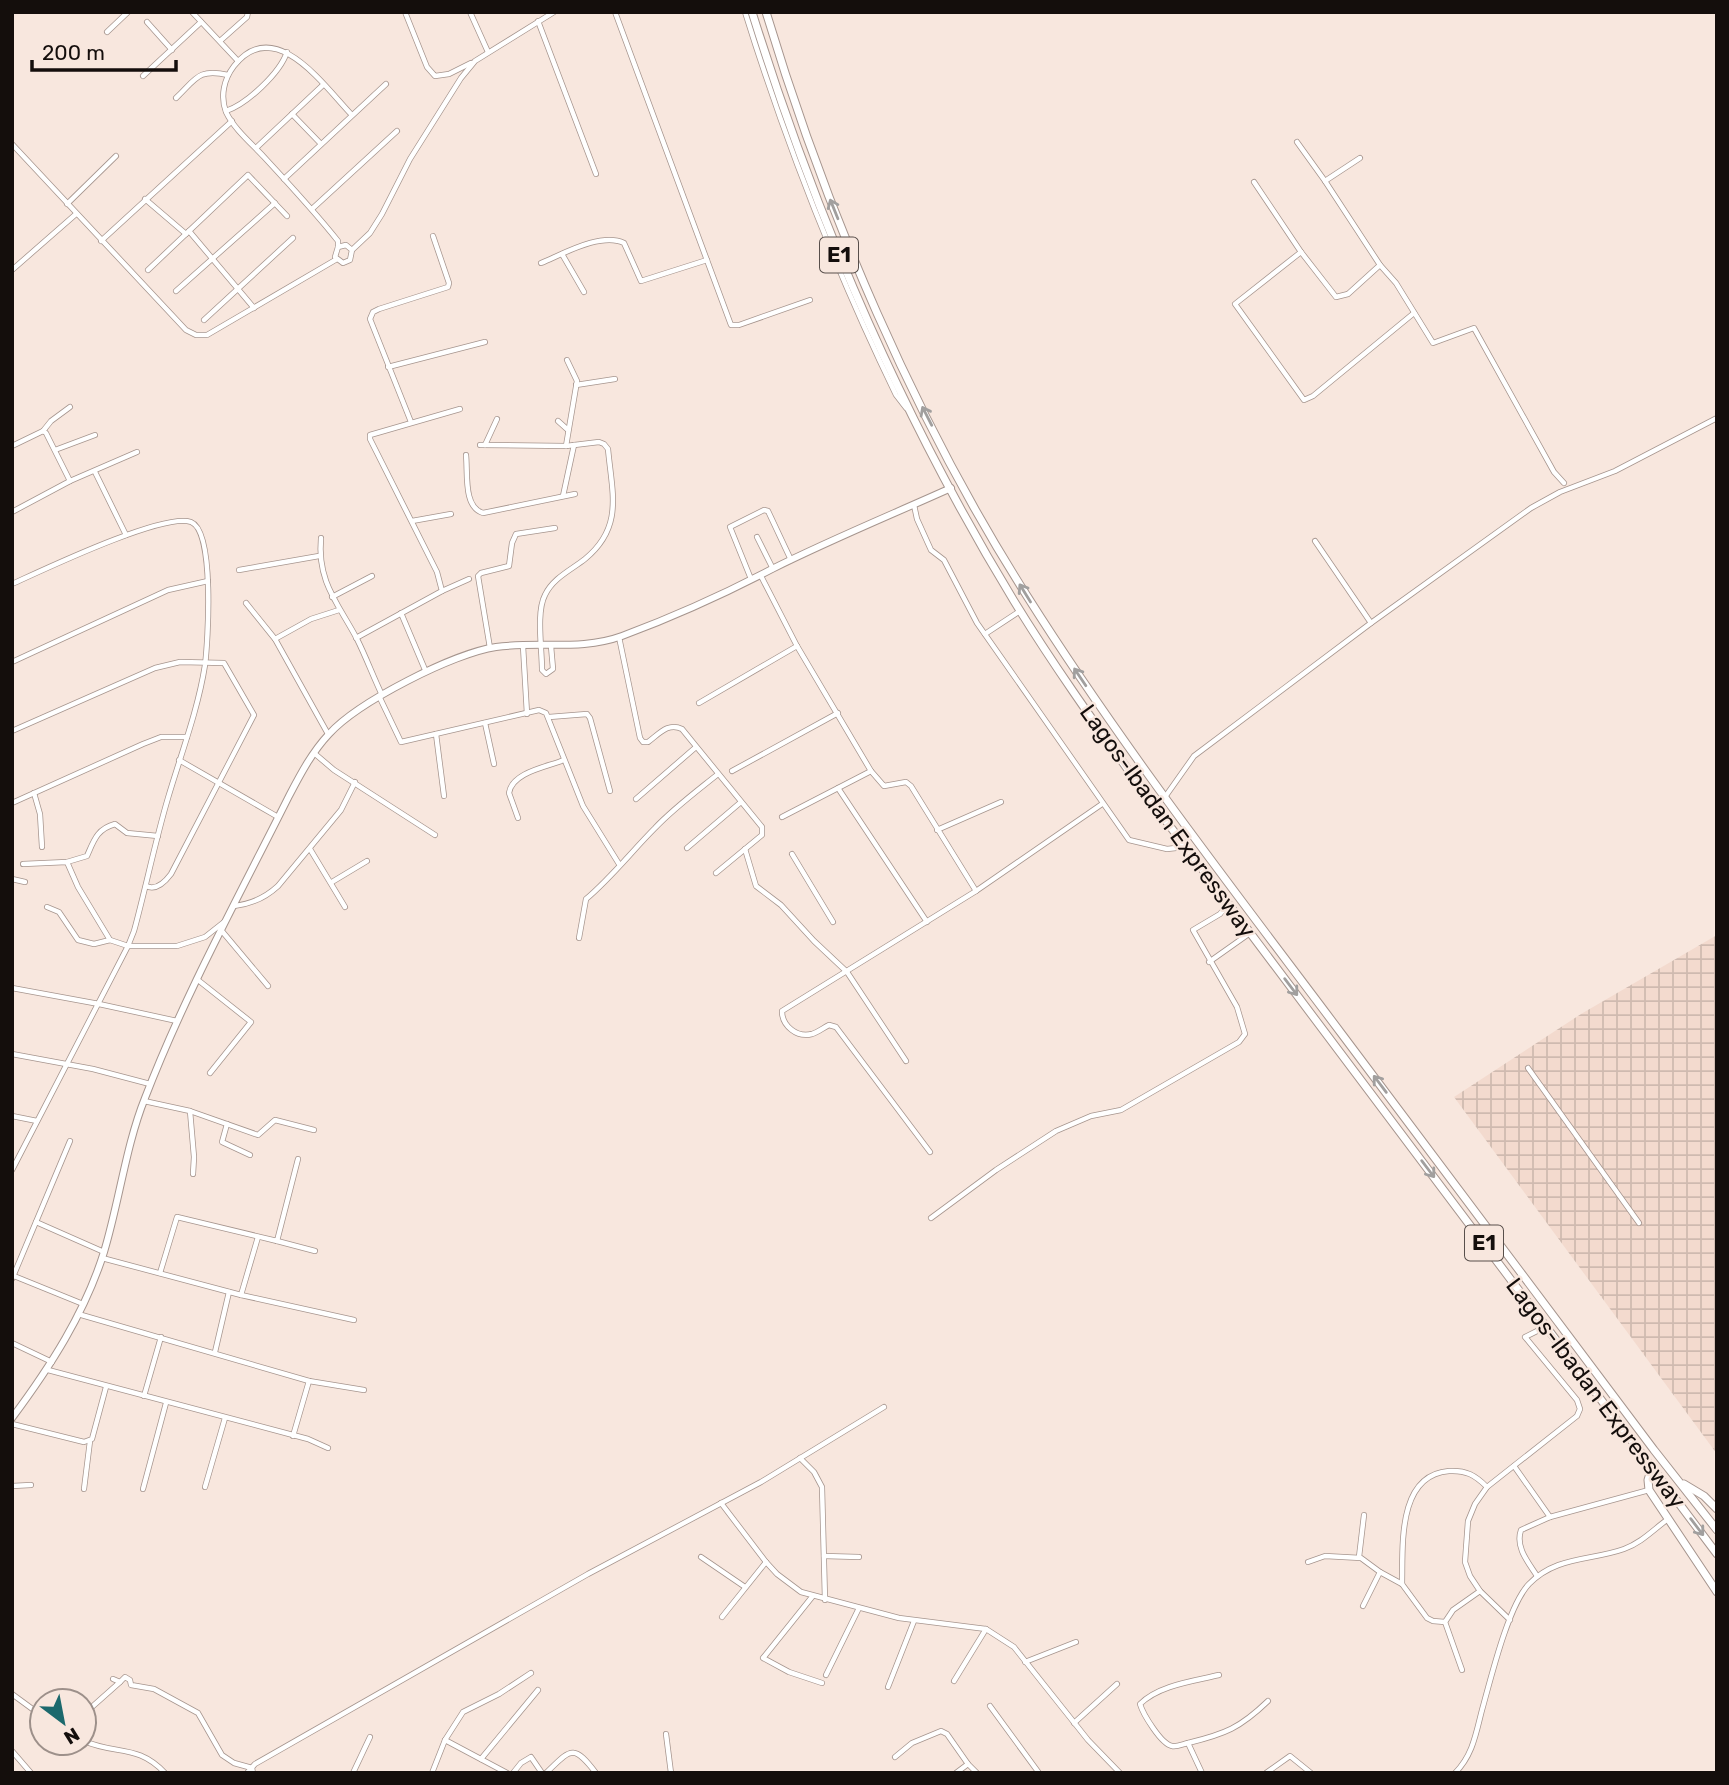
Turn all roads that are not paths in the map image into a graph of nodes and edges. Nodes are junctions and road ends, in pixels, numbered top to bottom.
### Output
1 (128, 12) edge
2 (192, 12) edge
3 (248, 12) edge
4 (405, 12) edge
5 (470, 12) edge
6 (554, 12) edge
7 (615, 12) edge
8 (746, 12) edge
9 (752, 12) edge
10 (766, 12) edge
11 (538, 21) junction
12 (147, 22) dead end
13 (201, 22) junction
14 (107, 32) dead end
15 (220, 41) junction
16 (172, 50) junction
17 (288, 52) junction
18 (488, 52) junction
19 (239, 61) junction
20 (475, 61) junction
21 (228, 75) junction
22 (143, 76) dead end
23 (386, 83) dead end
24 (323, 85) junction
25 (176, 98) dead end
26 (226, 111) junction
27 (292, 114) junction
28 (352, 115) junction
29 (232, 121) junction
30 (397, 131) dead end
31 (1297, 142) dead end
32 (12, 144) edge
33 (321, 144) junction
34 (256, 148) junction
35 (116, 156) dead end
36 (1360, 158) dead end
37 (596, 174) dead end
38 (284, 179) junction
39 (1325, 181) junction
40 (1254, 182) dead end
41 (145, 199) junction
42 (275, 203) junction
43 (68, 204) junction
44 (312, 209) junction
45 (76, 214) junction
46 (287, 216) dead end
47 (187, 233) junction
48 (433, 236) dead end
49 (293, 238) dead end
50 (101, 241) junction
51 (338, 247) junction
52 (352, 250) junction
53 (1301, 252) junction
54 (562, 254) junction
55 (213, 259) junction
56 (337, 260) junction
57 (706, 260) junction
58 (541, 263) dead end
59 (1380, 265) junction
60 (12, 270) edge
61 (148, 270) dead end
62 (238, 288) junction
63 (176, 291) dead end
64 (584, 292) dead end
65 (810, 300) dead end
66 (254, 308) junction
67 (1414, 313) junction
68 (204, 320) dead end
69 (485, 342) dead end
70 (566, 360) dead end
71 (388, 367) junction
72 (615, 379) dead end
73 (576, 385) junction
74 (70, 407) dead end
75 (460, 408) dead end
76 (1717, 418) edge
77 (497, 419) dead end
78 (558, 421) dead end
79 (411, 422) junction
80 (569, 430) junction
81 (43, 431) junction
82 (94, 435) dead end
83 (574, 445) junction
84 (12, 446) edge
85 (566, 446) junction
86 (55, 450) junction
87 (137, 452) dead end
88 (466, 455) dead end
89 (94, 472) junction
90 (70, 481) junction
91 (1564, 483) dead end
92 (949, 489) junction
93 (575, 494) dead end
94 (563, 496) junction
95 (914, 505) junction
96 (12, 512) edge
97 (451, 514) dead end
98 (412, 522) junction
99 (555, 528) dead end
100 (126, 536) junction
101 (757, 537) dead end
102 (321, 538) dead end
103 (1315, 541) dead end
104 (319, 556) junction
105 (791, 561) junction
106 (773, 569) junction
107 (240, 570) dead end
108 (372, 576) dead end
109 (761, 576) junction
110 (469, 579) dead end
111 (751, 579) junction
112 (208, 581) junction
113 (12, 584) edge
114 (442, 591) junction
115 (332, 597) junction
116 (246, 603) dead end
117 (339, 610) junction
118 (1020, 611) junction
119 (401, 613) junction
120 (1371, 623) junction
121 (985, 634) junction
122 (619, 637) junction
123 (356, 638) junction
124 (275, 639) junction
125 (523, 646) junction
126 (542, 646) junction
127 (551, 646) junction
128 (797, 646) junction
129 (490, 648) junction
130 (12, 662) edge
131 (205, 664) junction
132 (426, 673) junction
133 (380, 695) junction
134 (699, 703) dead end
135 (838, 713) junction
136 (527, 714) junction
137 (549, 717) junction
138 (485, 723) junction
139 (12, 731) edge
140 (328, 734) junction
141 (436, 734) junction
142 (187, 737) junction
143 (696, 747) junction
144 (314, 753) junction
145 (180, 760) junction
146 (564, 761) junction
147 (494, 764) dead end
148 (733, 771) dead end
149 (871, 771) junction
150 (718, 774) junction
151 (219, 780) junction
152 (355, 782) junction
153 (838, 788) junction
154 (610, 791) dead end
155 (34, 793) junction
156 (444, 796) dead end
157 (1164, 797) junction
158 (636, 799) dead end
159 (741, 802) junction
160 (1001, 802) dead end
161 (12, 803) edge
162 (1102, 804) junction
163 (278, 817) junction
164 (782, 817) dead end
165 (518, 818) dead end
166 (937, 830) junction
167 (435, 835) dead end
168 (158, 836) junction
169 (1185, 846) junction
170 (42, 847) dead end
171 (687, 848) dead end
172 (310, 849) junction
173 (745, 849) junction
174 (792, 854) dead end
175 (367, 861) dead end
176 (67, 862) junction
177 (23, 863) dead end
178 (619, 864) junction
179 (716, 873) dead end
180 (12, 879) edge
181 (25, 882) dead end
182 (332, 882) junction
183 (146, 886) junction
184 (976, 891) junction
185 (1228, 904) junction
186 (234, 906) junction
187 (47, 907) dead end
188 (345, 907) dead end
189 (226, 920) junction
190 (833, 922) dead end
191 (927, 922) junction
192 (222, 930) junction
193 (1250, 933) junction
194 (205, 937) junction
195 (579, 938) dead end
196 (110, 940) junction
197 (216, 942) junction
198 (128, 946) junction
199 (1209, 962) junction
200 (847, 972) junction
201 (198, 980) junction
202 (268, 986) dead end
203 (12, 988) edge
204 (99, 1004) junction
205 (178, 1021) junction
206 (12, 1054) edge
207 (906, 1061) dead end
208 (67, 1064) junction
209 (1528, 1068) dead end
210 (210, 1073) dead end
211 (150, 1084) junction
212 (143, 1101) junction
213 (190, 1111) junction
214 (12, 1116) edge
215 (37, 1121) junction
216 (227, 1124) junction
217 (314, 1130) dead end
218 (70, 1141) dead end
219 (930, 1152) dead end
220 (250, 1155) dead end
221 (298, 1159) dead end
222 (12, 1170) edge
223 (193, 1174) dead end
224 (931, 1218) dead end
225 (36, 1222) junction
226 (1639, 1223) dead end
227 (258, 1237) junction
228 (276, 1241) junction
229 (315, 1251) dead end
230 (103, 1255) junction
231 (160, 1273) junction
232 (13, 1277) edge
233 (229, 1292) junction
234 (241, 1295) junction
235 (83, 1304) junction
236 (78, 1314) junction
237 (354, 1320) dead end
238 (1546, 1326) junction
239 (161, 1337) junction
240 (12, 1343) edge
241 (215, 1352) junction
242 (52, 1363) junction
243 (48, 1370) junction
244 (309, 1381) junction
245 (106, 1387) junction
246 (364, 1390) dead end
247 (144, 1396) junction
248 (166, 1403) junction
249 (884, 1407) dead end
250 (12, 1418) edge
251 (225, 1418) junction
252 (12, 1424) edge
253 (293, 1436) junction
254 (90, 1441) junction
255 (328, 1448) dead end
256 (800, 1458) junction
257 (1514, 1466) junction
258 (1652, 1467) junction
259 (1681, 1482) junction
260 (31, 1485) dead end
261 (12, 1486) edge
262 (205, 1487) dead end
263 (1487, 1487) junction
264 (84, 1489) dead end
265 (143, 1489) dead end
266 (1649, 1490) junction
267 (721, 1503) junction
268 (1717, 1509) edge
269 (1364, 1515) dead end
270 (1550, 1517) junction
271 (1668, 1519) junction
272 (1717, 1530) edge
273 (1717, 1554) edge
274 (824, 1556) junction
275 (701, 1557) dead end
276 (859, 1557) dead end
277 (1359, 1557) junction
278 (766, 1562) junction
279 (1308, 1562) dead end
280 (1380, 1572) junction
281 (1538, 1576) junction
282 (1402, 1584) junction
283 (745, 1587) junction
284 (1480, 1591) junction
285 (1717, 1592) edge
286 (812, 1597) junction
287 (825, 1600) junction
288 (1363, 1606) dead end
289 (859, 1608) junction
290 (722, 1617) dead end
291 (1510, 1620) junction
292 (914, 1621) junction
293 (1445, 1622) junction
294 (986, 1629) junction
295 (1076, 1642) dead end
296 (1026, 1662) junction
297 (1462, 1670) dead end
298 (531, 1673) dead end
299 (826, 1675) dead end
300 (1220, 1675) dead end
301 (113, 1679) dead end
302 (954, 1681) dead end
303 (120, 1682) junction
304 (822, 1683) dead end
305 (1117, 1684) dead end
306 (888, 1687) dead end
307 (538, 1690) dead end
308 (12, 1694) edge
309 (1268, 1701) dead end
310 (98, 1702) edge
311 (28, 1706) edge
312 (990, 1706) dead end
313 (1074, 1723) junction
314 (666, 1734) dead end
315 (370, 1737) dead end
316 (445, 1740) junction
317 (1188, 1743) junction
318 (98, 1744) edge
319 (12, 1751) edge
320 (895, 1757) dead end
321 (481, 1759) junction
322 (968, 1764) junction
323 (252, 1770) edge
324 (495, 1770) edge
325 (1119, 1772) edge
326 (31, 1773) edge
327 (165, 1773) edge
328 (247, 1773) edge
329 (353, 1773) edge
330 (432, 1773) edge
331 (507, 1773) edge
332 (513, 1773) edge
333 (544, 1773) edge
334 (596, 1773) edge
335 (671, 1773) edge
336 (956, 1773) edge
337 (977, 1773) edge
338 (1039, 1773) edge
339 (1110, 1773) edge
340 (1202, 1773) edge
341 (1266, 1773) edge
342 (1311, 1773) edge
343 (1455, 1773) edge

1 - 14 street
2 - 13 street
3 - 15 street
4 - 20 street
5 - 18 street
6 - 11 street
7 - 57 street
8 - 92 street
9 - 92 highway, Lagos-Ibadan Expressway / E1
157 -> 10 highway, Lagos-Ibadan Expressway / E1
11 - 18 street
11 - 37 street
12 - 16 street
13 - 15 street
13 - 16 street
15 - 19 street
16 - 22 street
17 - 19 street
17 - 24 street
17 - 26 street
18 - 20 street
19 - 21 street
20 - 52 street
21 - 25 street
21 - 26 street
23 - 28 street
24 - 27 street
24 - 28 street
26 - 29 street
27 - 33 street
27 - 34 street
28 - 33 street
29 - 34 street
29 - 41 street
30 - 44 street
31 - 39 street
32 - 43 street
33 - 38 street
34 - 38 street
35 - 43 street
36 - 39 street
38 - 44 street
39 - 59 street
40 - 53 street
41 - 47 street
41 - 50 street
42 - 46 street
42 - 47 street
42 - 55 street
43 - 45 street
44 - 51 street
45 - 50 street
45 - 60 street
47 - 55 street
47 - 61 street
48 - 71 street
49 - 62 street
50 - 66 street
51 - 52 street
51 - 56 street
52 - 56 street
53 - 59 street
53 - 67 street
54 - 57 street
54 - 58 street
54 - 64 street
55 - 62 street
55 - 63 street
56 - 66 street
57 - 65 street
59 - 67 street
62 - 66 street
62 - 68 street
67 - 91 street
69 - 71 street
70 - 73 street
71 - 79 street
72 - 73 street
73 - 80 street
74 - 81 street
75 - 79 street
76 - 120 street
77 - 85 street
78 - 80 street
79 - 98 street
80 - 85 street
81 - 84 street
81 - 86 street
82 - 86 street
83 - 85 street
83 - 94 street
83 - 126 street
86 - 90 street
87 - 89 street
88 - 94 street
89 - 90 street
89 - 100 street
90 - 96 street
92 - 95 street
92 - 118 highway, Lagos-Ibadan Expressway / E1
93 - 94 street
95 - 105 street
95 - 121 street
97 - 98 street
98 - 114 street
99 - 129 street
100 - 112 street
100 - 113 street
101 - 106 street
102 - 104 street
103 - 120 street
104 - 107 street
104 - 115 street
105 - 106 street
105 - 111 street
106 - 109 street
108 - 115 street
109 - 111 street
109 - 128 street
110 - 114 street
111 - 122 street
112 - 130 street
112 - 131 street
114 - 119 street
115 - 117 street
116 - 124 street
117 - 123 street
117 - 124 street
118 - 121 street
118 - 169 highway, Lagos-Ibadan Expressway / E1
119 - 123 street
119 - 132 street
120 - 157 street
121 - 162 street
122 - 127 street
122 - 143 street
123 - 133 street
124 - 140 street
125 - 126 street
125 - 129 street
125 - 136 street
126 - 127 street
126 - 127 street
128 - 134 street
128 - 135 street
129 - 132 street
131 - 139 street
131 - 142 street
131 - 151 street
132 - 133 street
133 - 140 street
133 - 141 street
135 - 148 street
135 - 149 street
136 - 137 street
136 - 138 street
137 - 146 street
137 - 154 street
138 - 141 street
138 - 147 street
140 - 144 street
141 - 156 street
142 - 145 street
142 - 155 street
143 - 150 street
143 - 158 street
144 - 152 street
144 - 163 street
145 - 151 street
145 - 168 street
146 - 165 street
146 - 178 street
149 - 153 street
149 - 166 street
150 - 159 street
150 - 178 street
151 - 163 street
151 - 183 street
152 - 167 street
152 - 172 street
153 - 164 street
153 - 191 street
155 - 161 street
155 - 170 street
259 -> 157 highway, Lagos-Ibadan Expressway / E1
159 - 171 street
159 - 173 street
160 - 166 street
162 - 169 street
162 - 184 street
163 - 186 street
166 - 184 street
168 - 176 street
168 - 183 street
169 - 185 highway, Lagos-Ibadan Expressway / E1
172 - 182 street
172 - 186 street
173 - 179 street
173 - 200 street
174 - 190 street
175 - 182 street
176 - 177 street
176 - 196 street
178 - 195 street
180 - 181 street
182 - 188 street
183 - 198 street
184 - 191 street
185 - 193 highway, Lagos-Ibadan Expressway / E1
185 - 199 street
186 - 189 street
187 - 196 street
189 - 192 street
189 - 194 street
191 - 200 street
192 - 197 street
192 - 202 street
193 - 199 street
193 -> 238 highway, Lagos-Ibadan Expressway / E1
194 - 197 street
194 - 198 street
196 - 198 street
197 - 201 street
198 - 204 street
199 - 224 street
200 - 207 street
200 - 219 street
201 - 205 street
201 - 210 street
203 - 204 street
204 - 205 street
204 - 208 street
205 - 211 street
206 - 208 street
208 - 211 street
208 - 215 street
209 - 226 street
211 - 212 street
212 - 213 street
212 - 230 street
213 - 216 street
213 - 223 street
214 - 215 street
215 - 222 street
216 - 217 street
216 - 220 street
218 - 225 street
221 - 228 street
225 - 230 street
225 - 232 street
227 - 228 street
227 - 231 street
227 - 234 street
228 - 229 street
230 - 231 street
230 - 235 street
231 - 233 street
232 - 235 street
233 - 234 street
233 - 241 street
234 - 237 street
235 - 236 street
236 - 239 street
236 - 242 street
238 - 257 street
238 - 258 highway, Lagos-Ibadan Expressway / E1
239 - 241 street
239 - 247 street
240 - 242 street
241 - 244 street
242 - 243 street
243 - 245 street
243 - 250 street
244 - 246 street
244 - 253 street
245 - 247 street
245 - 254 street
247 - 248 street
248 - 251 street
248 - 265 street
249 - 256 street
251 - 253 street
251 - 262 street
252 - 254 street
253 - 255 street
254 - 264 street
256 - 267 street
256 - 274 street
257 - 263 street
257 - 270 street
258 - 266 highway
258 -> 273 highway, Lagos-Ibadan Expressway / E1
259 - 268 highway
259 - 272 highway, Lagos-Ibadan Expressway / E1
260 - 261 street
263 - 282 street
263 - 284 street
266 - 270 street
266 - 271 highway
267 - 278 street
267 - 323 street
269 - 277 street
270 - 281 street
271 - 281 street
271 - 285 highway
274 - 276 street
274 - 287 street
275 - 283 street
277 - 279 street
277 - 280 street
278 - 283 street
278 - 286 street
280 - 282 street
280 - 288 street
281 - 291 street
282 - 293 street
283 - 290 street
284 - 291 street
284 - 293 street
286 - 287 street
286 - 304 street
287 - 289 street
289 - 292 street
289 - 299 street
291 - 343 street
292 - 294 street
292 - 306 street
293 - 297 street
294 - 296 street
294 - 302 street
295 - 296 street
296 - 313 street
298 - 316 street
300 - 317 street
301 - 303 street
303 - 310 street
303 - 323 street
305 - 313 street
307 - 321 street
308 - 311 street
309 - 317 street
312 - 338 street
313 - 325 street
314 - 335 street
315 - 329 street
316 - 321 street
316 - 330 street
317 - 340 street
318 - 327 street
319 - 326 street
320 - 322 street
321 - 324 street
322 - 336 street
322 - 337 street
323 - 328 street
324 - 331 street
325 - 339 street
332 - 333 street
333 - 334 street
341 - 342 street

